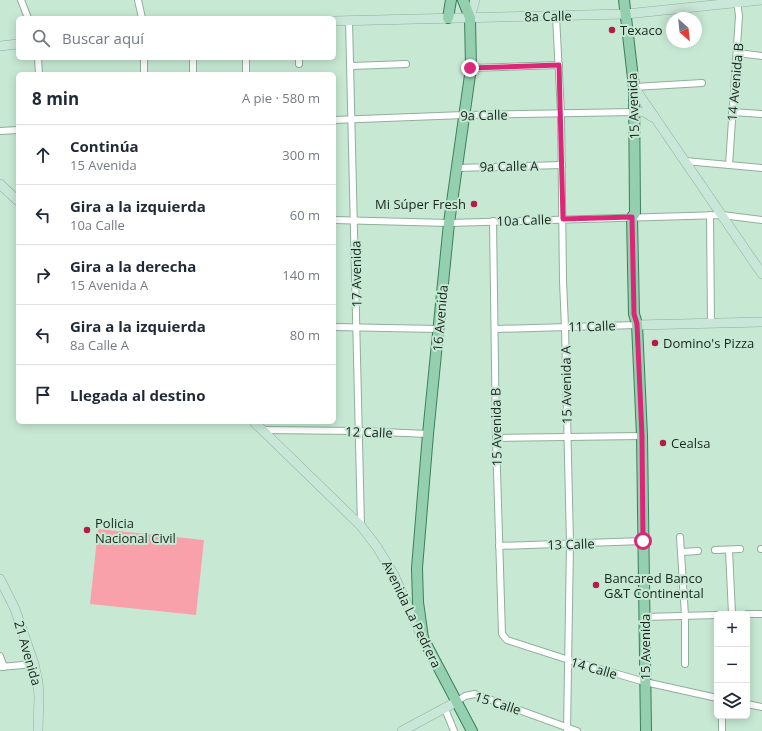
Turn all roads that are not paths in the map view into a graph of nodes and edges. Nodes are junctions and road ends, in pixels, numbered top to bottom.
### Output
1 (21, 0) edge
2 (138, 0) edge
3 (451, 0) edge
4 (463, 0) edge
5 (475, 0) edge
6 (624, 0) edge
7 (762, 0) edge
8 (737, 2) edge
9 (626, 14) junction
10 (27, 16) edge
11 (142, 16) edge
12 (556, 16) junction
13 (448, 18) junction
14 (470, 18) junction
15 (336, 21) edge
16 (350, 21) junction
17 (16, 44) edge
18 (0, 46) edge
19 (738, 53) junction
20 (762, 56) edge
21 (38, 60) edge
22 (144, 60) edge
23 (193, 60) edge
24 (246, 60) edge
25 (406, 64) dead end
26 (559, 65) junction
27 (351, 66) junction
28 (470, 68) junction
29 (39, 72) edge
30 (144, 72) edge
31 (193, 72) edge
32 (246, 72) edge
33 (702, 83) dead end
34 (634, 87) junction
35 (634, 112) junction
36 (732, 112) junction
37 (561, 113) junction
38 (762, 114) edge
39 (464, 115) junction
40 (351, 119) junction
41 (336, 120) edge
42 (657, 120) junction
43 (16, 130) edge
44 (0, 131) edge
45 (685, 161) junction
46 (562, 165) junction
47 (728, 165) junction
48 (456, 168) junction
49 (762, 168) edge
50 (0, 184) edge
51 (16, 199) edge
52 (710, 215) junction
53 (722, 215) junction
54 (635, 216) junction
55 (355, 219) junction
56 (563, 219) junction
57 (336, 220) edge
58 (762, 220) edge
59 (493, 221) junction
60 (448, 223) junction
61 (762, 274) edge
62 (762, 322) edge
63 (711, 323) junction
64 (637, 325) junction
65 (336, 327) edge
66 (357, 327) junction
67 (565, 327) junction
68 (439, 329) junction
69 (495, 329) junction
70 (256, 424) edge
71 (263, 430) junction
72 (359, 431) junction
73 (428, 434) junction
74 (567, 436) junction
75 (642, 436) junction
76 (496, 438) junction
77 (361, 526) junction
78 (680, 537) dead end
79 (643, 541) junction
80 (570, 544) junction
81 (499, 546) junction
82 (740, 549) dead end
83 (715, 550) dead end
84 (729, 550) junction
85 (681, 552) junction
86 (698, 552) dead end
87 (0, 579) edge
88 (732, 611) edge
89 (750, 614) edge
90 (762, 614) edge
91 (714, 615) edge
92 (685, 616) junction
93 (645, 617) junction
94 (501, 632) joint
95 (423, 638) junction
96 (0, 656) edge
97 (568, 660) junction
98 (34, 664) junction
99 (685, 664) dead end
100 (2, 667) edge
101 (645, 682) junction
102 (714, 697) edge
103 (456, 702) junction
104 (750, 705) edge
105 (762, 707) edge
106 (445, 709) junction
107 (722, 719) edge
108 (567, 729) edge
109 (38, 731) edge
110 (402, 731) edge
111 (454, 731) edge
112 (472, 731) edge
113 (577, 731) edge
114 (646, 731) edge
115 (722, 731) edge

1 - 10 street
2 - 11 street
3 - 13 main road
4 - 14 main road
5 - 14 street, 16 Avenida
6 - 9 main road, 15 Avenida
7 - 8 street, 8a Calle
8 - 9 street, 8a Calle
8 - 19 street, 14 Avenida B
9 - 12 street, 8a Calle
9 - 34 main road, 15 Avenida
12 - 14 street, 8a Calle
12 - 26 street, 15 Avenida A
13 - 14 street, 8a Calle
13 - 16 street, 8a Calle
14 - 28 main road, 16 Avenida
15 - 16 street, 8a Calle
16 - 27 street, 17 Avenida
17 - 18 street
19 - 20 street
19 - 36 street, 14 Avenida B
21 - 29 street
22 - 30 street
23 - 31 street
24 - 32 street
25 - 27 street
26 - 28 street
26 - 37 street, 15 Avenida A
27 - 40 street, 17 Avenida
28 - 39 main road, 16 Avenida
33 - 34 street
34 - 35 main road, 15 Avenida
34 - 42 street
35 - 37 street, 9a Calle
35 - 42 street
35 - 54 main road, 15 Avenida
36 - 38 street
36 - 47 street, 14 Avenida B
37 - 39 street, 9a Calle
37 - 46 street, 15 Avenida A
39 - 40 street, 9a Calle
39 - 48 main road, 16 Avenida
40 - 41 street, 9a Calle
40 - 55 street, 17 Avenida
42 - 45 street
43 - 44 street
45 - 47 street
45 - 53 street
46 - 48 street, 9a Calle A
46 - 56 street, 15 Avenida A
47 - 49 street
48 - 60 main road, 16 Avenida
50 - 51 street
52 - 53 street, 10a Calle
52 - 54 street, 10a Calle
52 - 63 street
53 - 58 street, 10a Calle
53 - 61 street
54 - 56 street, 10a Calle
54 - 64 main road, 15 Avenida
55 - 57 street, 10a Calle
55 - 60 street, 10a Calle
55 - 66 street, 17 Avenida
56 - 59 street, 10a Calle
56 - 67 street, 15 Avenida A
59 - 60 street, 10a Calle
59 - 69 street, 15 Avenida B
60 - 68 main road, 16 Avenida
62 - 63 street, 11 Calle
63 - 64 street, 11 Calle
64 - 67 street, 11 Calle
64 - 75 main road, 15 Avenida
65 - 66 street
66 - 68 street
66 - 72 street, 17 Avenida
67 - 69 street, 11 Calle
67 - 74 street, 15 Avenida A
68 - 73 main road, 16 Avenida
69 - 76 street, 15 Avenida B
70 - 71 street, Avenida La Pedrera
71 - 72 street, 12 Calle
71 - 77 street, Avenida La Pedrera
72 - 73 street, 12 Calle
72 - 77 street, 17 Avenida
73 - 95 main road, 16 Avenida
74 - 75 street
74 - 76 street
74 - 80 street, 15 Avenida A
75 - 79 main road, 15 Avenida
76 - 81 street, 15 Avenida B
77 - 95 street, Avenida La Pedrera
78 - 85 street
79 - 80 street, 13 Calle
79 - 93 main road, 15 Avenida
80 - 81 street, 13 Calle
80 - 97 street, 15 Avenida A
81 - 94 street, 15 Avenida B
82 - 84 street
83 - 84 street
84 - 88 street
85 - 86 street
85 - 92 street
87 - 98 street, 21 Avenida
89 - 90 street
91 - 92 street
92 - 93 street
92 - 99 street
93 - 101 main road, 15 Avenida
94 - 97 street, 14 Calle
95 - 103 main road, Avenida La Pedrera
96 - 100 street
97 - 101 street, 14 Calle
97 - 108 street, 15 Avenida A
98 - 100 street
98 - 109 street, 21 Avenida
101 - 102 street, 14 Calle
101 - 114 main road, 15 Avenida
103 - 106 street, 15 Calle
103 - 108 street, 15 Calle
103 - 112 main road, Avenida La Pedrera
104 - 105 street
106 - 110 street, 15 Calle
106 - 111 street
107 - 115 street
108 - 113 street, 15 Calle

